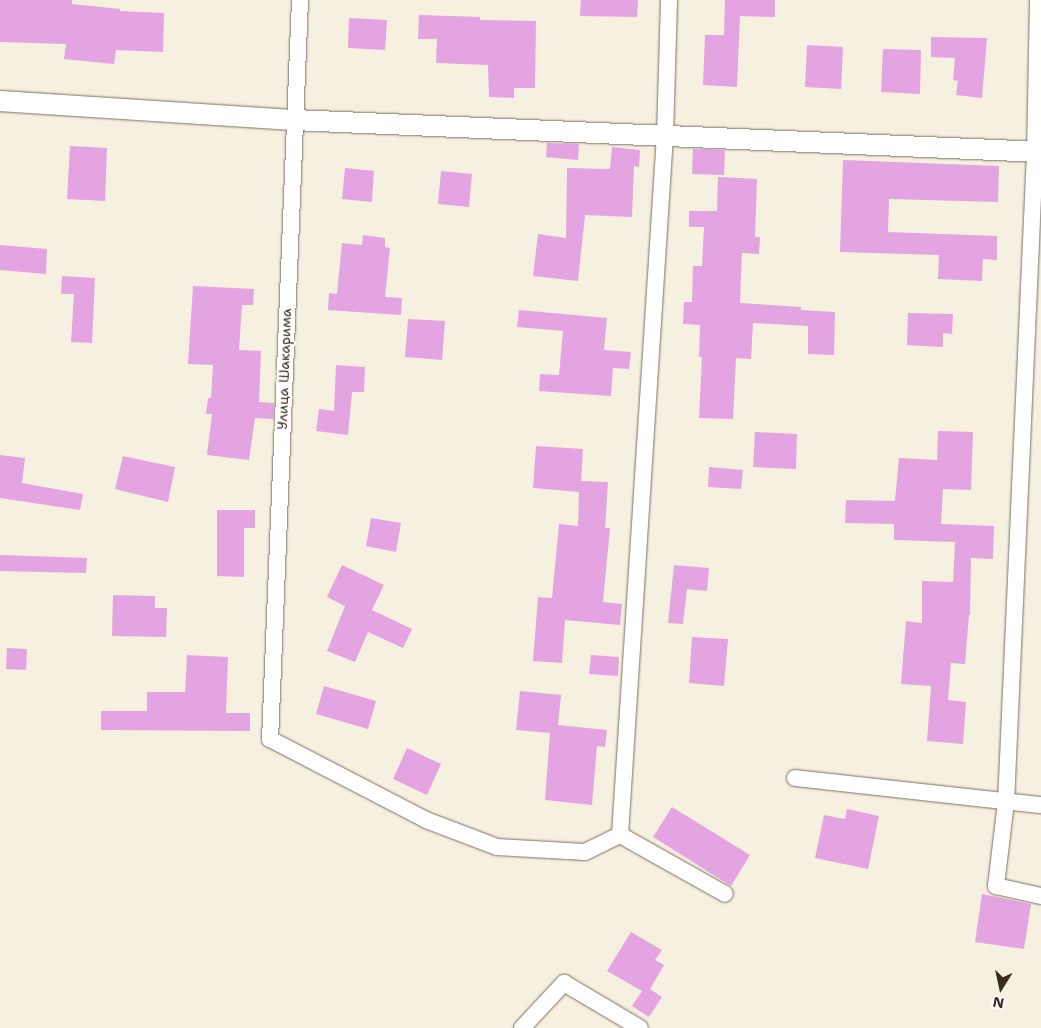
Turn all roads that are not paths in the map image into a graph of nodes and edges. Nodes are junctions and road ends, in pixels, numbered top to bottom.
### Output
1 (300, 0) edge
2 (669, 0) edge
3 (1038, 0) edge
4 (0, 100) edge
5 (294, 120) junction
6 (665, 136) junction
7 (1038, 152) edge
8 (795, 778) dead end
9 (1006, 802) junction
10 (1041, 805) edge
11 (620, 835) junction
12 (725, 894) dead end
13 (1041, 896) edge
14 (522, 1028) edge
15 (640, 1028) edge

1 - 5 street, Улица Шакарима
2 - 6 street
3 - 7 street
4 - 5 street
5 - 6 street
5 - 11 street, Улица Шакарима
6 - 7 street
6 - 11 street
7 - 9 street
8 - 9 street
9 - 10 street
9 - 13 street
11 - 12 street
14 - 15 street

